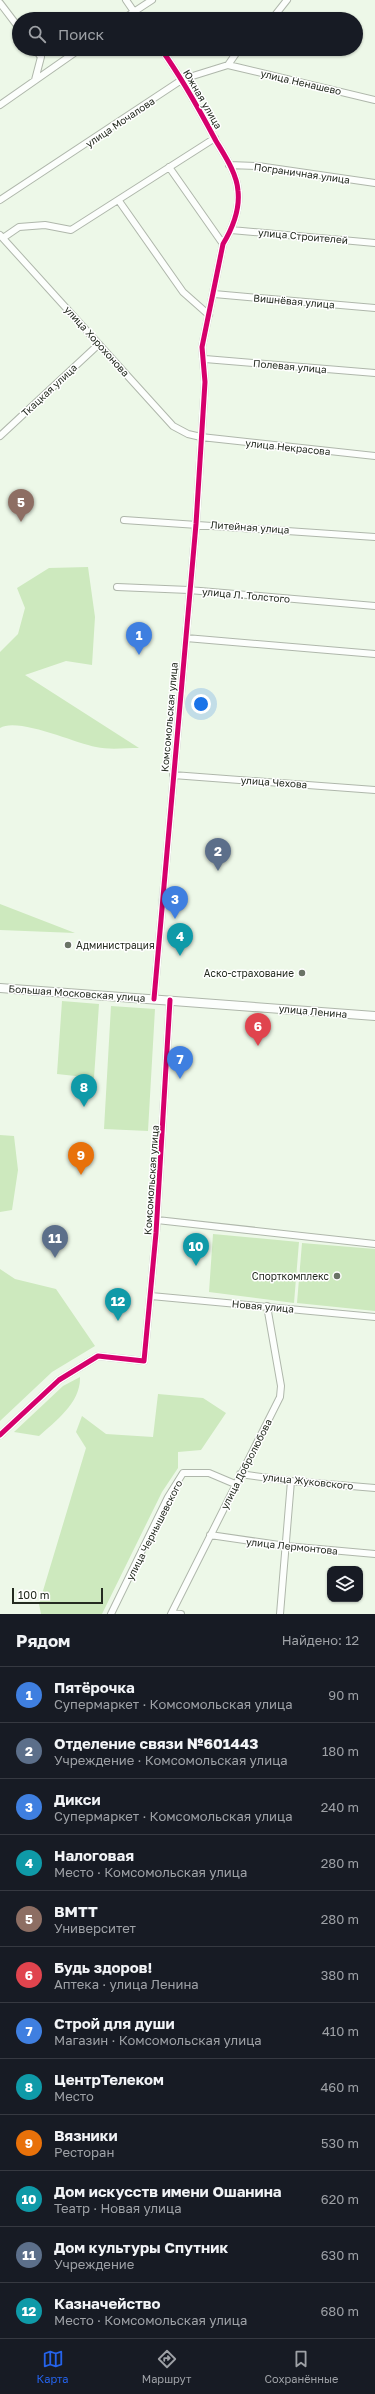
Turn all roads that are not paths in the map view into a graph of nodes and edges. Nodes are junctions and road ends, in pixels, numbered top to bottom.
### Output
1 (126, 0) edge
2 (152, 0) edge
3 (287, 0) edge
4 (0, 3) edge
5 (133, 12) joint
6 (278, 12) edge
7 (12, 19) edge
8 (40, 56) edge
9 (70, 56) edge
10 (165, 56) edge
11 (234, 56) edge
12 (228, 65) junction
13 (183, 79) junction
14 (35, 80) junction
15 (375, 100) edge
16 (0, 105) edge
17 (215, 138) junction
18 (229, 164) junction
19 (169, 167) junction
20 (375, 183) edge
21 (0, 200) edge
22 (119, 201) junction
23 (231, 230) junction
24 (1, 236) edge
25 (375, 243) edge
26 (223, 244) junction
27 (214, 294) junction
28 (375, 308) edge
29 (209, 315) junction
30 (99, 344) junction
31 (205, 359) junction
32 (375, 374) edge
33 (0, 436) edge
34 (201, 437) junction
35 (375, 456) edge
36 (124, 520) dead end
37 (196, 524) junction
38 (375, 537) edge
39 (117, 587) dead end
40 (189, 590) junction
41 (375, 606) edge
42 (186, 638) junction
43 (375, 654) edge
44 (173, 775) junction
45 (375, 790) edge
46 (0, 988) edge
47 (154, 999) junction
48 (170, 1000) junction
49 (375, 1016) edge
50 (157, 1220) junction
51 (375, 1244) edge
52 (151, 1296) junction
53 (267, 1306) junction
54 (375, 1316) edge
55 (0, 1435) edge
56 (240, 1474) junction
57 (291, 1481) junction
58 (235, 1484) junction
59 (375, 1488) edge
60 (210, 1535) junction
61 (286, 1546) junction
62 (375, 1554) edge
63 (111, 1614) edge
64 (171, 1614) edge
65 (181, 1614) edge
66 (280, 1614) edge

1 - 5 street
2 - 5 street
3 - 6 street
4 - 7 street
8 - 14 street
9 - 14 street
10 - 13 street, Южная улица
11 - 12 street
12 - 13 street, улица Мочалова
12 - 15 street, улица Ненашево
13 - 17 street, Южная улица
13 - 21 street, улица Мочалова
14 - 16 street
17 - 18 street, Южная улица
17 - 19 street
18 - 20 street, Пограничная улица
18 - 23 street, Южная улица
19 - 22 street
19 - 26 street
22 - 24 street
22 - 29 street
23 - 25 street, улица Строителей
23 - 26 street, Южная улица
24 - 30 street, улица Хорохонова
26 - 27 street, Южная улица
27 - 28 street, Вишнёвая улица
27 - 29 street, Комсомольская улица
29 - 31 street, Комсомольская улица
30 - 33 street, Ткацкая улица
30 - 34 street, улица Хорохонова
31 - 32 street, Полевая улица
31 - 34 street, Комсомольская улица
34 - 35 street, улица Некрасова
34 - 37 street, Комсомольская улица
36 - 37 street, Литейная улица
37 - 38 street, Литейная улица
37 - 40 street, Комсомольская улица
39 - 40 street, улица Л. Толстого
40 - 41 street, улица Л. Толстого
40 - 42 street, Комсомольская улица
42 - 43 street
42 - 44 street, Комсомольская улица
44 - 45 street, улица Чехова
44 - 47 street, Комсомольская улица
46 - 47 main road, Большая Московская улица
47 - 48 main road, улица Ленина
48 - 49 main road, улица Ленина
48 - 50 street, Комсомольская улица
50 - 51 street
50 - 52 street, Комсомольская улица
52 - 53 street, Новая улица
52 - 55 street, Комсомольская улица
53 - 54 street, Новая улица
53 - 56 street, улица Добролюбова
56 - 57 street, улица Жуковского
56 - 58 street, улица Добролюбова
57 - 59 street, улица Жуковского
57 - 61 street
58 - 60 street, улица Добролюбова
58 - 63 street, улица Чернышевского
60 - 61 street, улица Лермонтова
60 - 64 street, улица Добролюбова
61 - 62 street, улица Лермонтова
61 - 66 street
64 - 65 street

